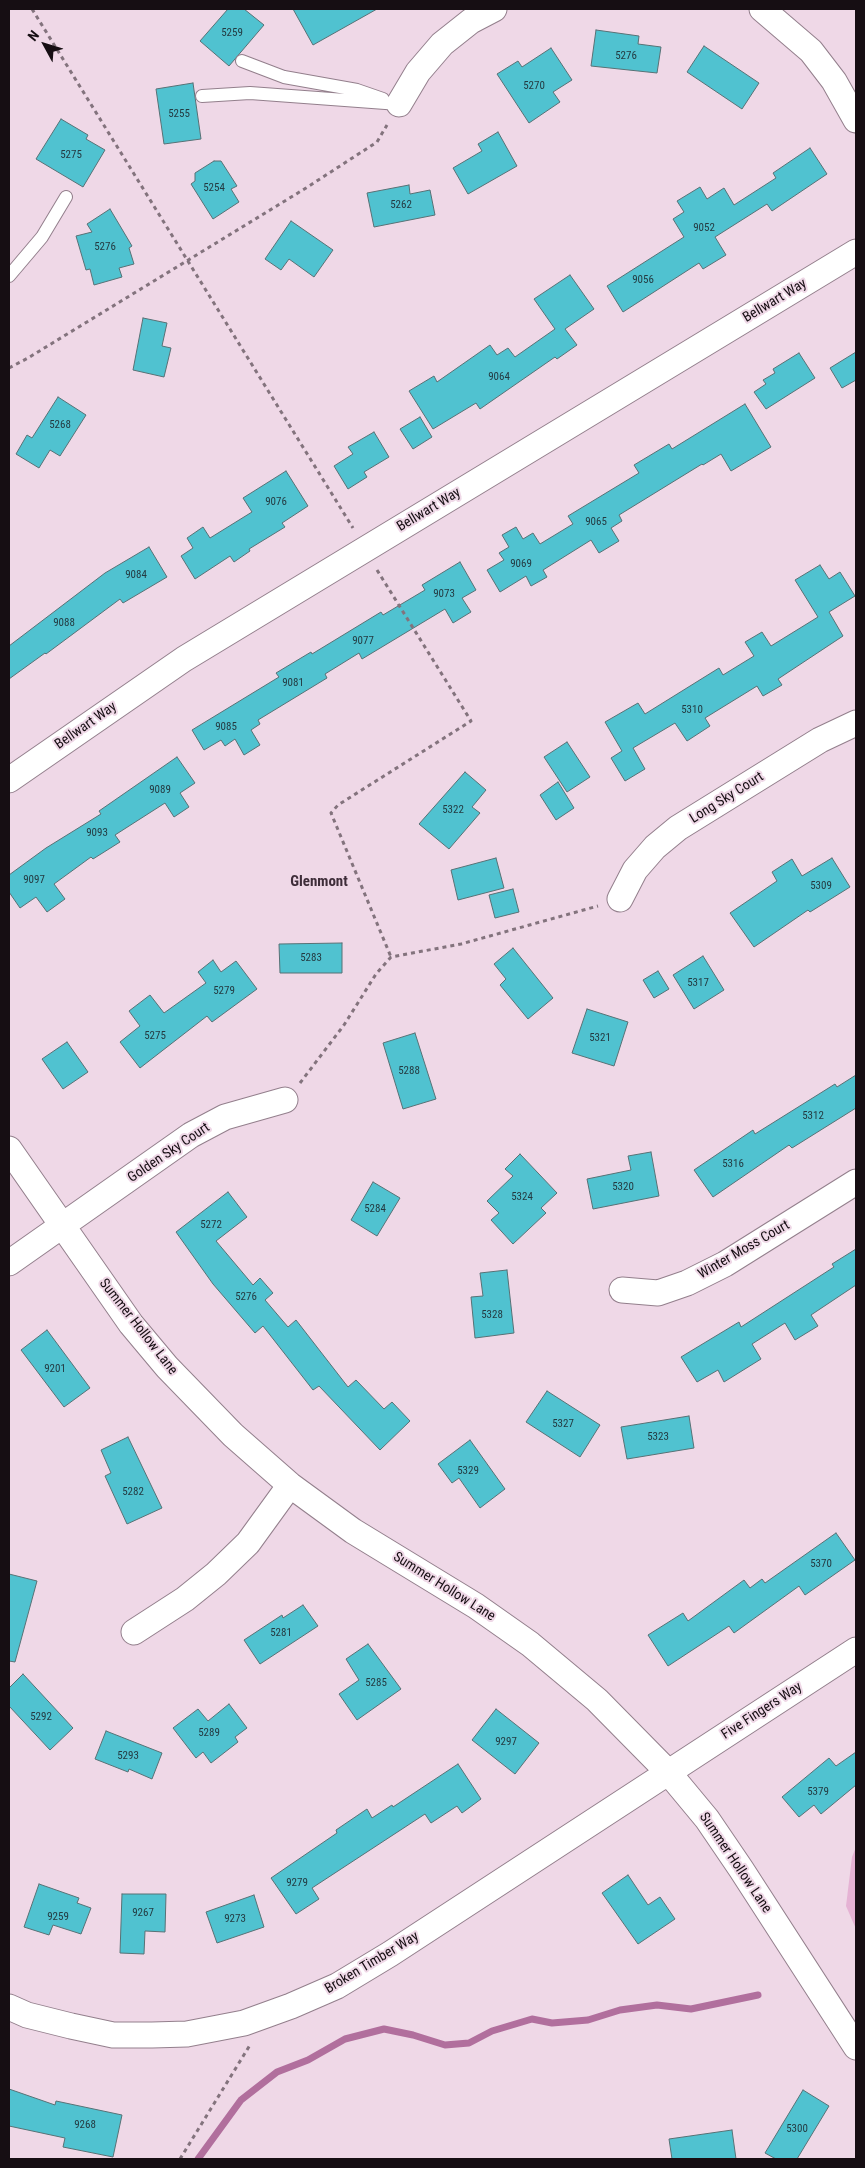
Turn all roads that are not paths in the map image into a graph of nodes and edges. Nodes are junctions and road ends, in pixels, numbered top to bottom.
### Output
1 (494, 9) edge
2 (762, 9) edge
3 (242, 61) dead end
4 (202, 96) dead end
5 (400, 104) junction
6 (856, 120) edge
7 (66, 197) dead end
8 (856, 252) edge
9 (9, 276) edge
10 (856, 723) edge
11 (9, 780) edge
12 (620, 899) road end
13 (285, 1100) road end
14 (9, 1148) edge
15 (856, 1182) edge
16 (63, 1226) junction
17 (9, 1263) edge
18 (622, 1290) dead end
19 (290, 1485) junction
20 (134, 1632) dead end
21 (856, 1650) edge
22 (668, 1772) junction
23 (9, 2007) edge
24 (856, 2047) edge

1 - 5 street
2 - 6 street
3 - 5 lane
4 - 5 lane
7 - 9 lane
8 - 11 street, Bellwart Way
10 - 12 street, Long Sky Court
13 - 16 street, Golden Sky Court
14 - 16 street, Summer Hollow Lane
15 - 18 street, Winter Moss Court
16 - 17 street
16 - 19 street, Summer Hollow Lane
19 - 20 street
19 - 22 street, Summer Hollow Lane
21 - 22 street, Five Fingers Way
22 - 23 street, Broken Timber Way
22 - 24 street, Summer Hollow Lane

